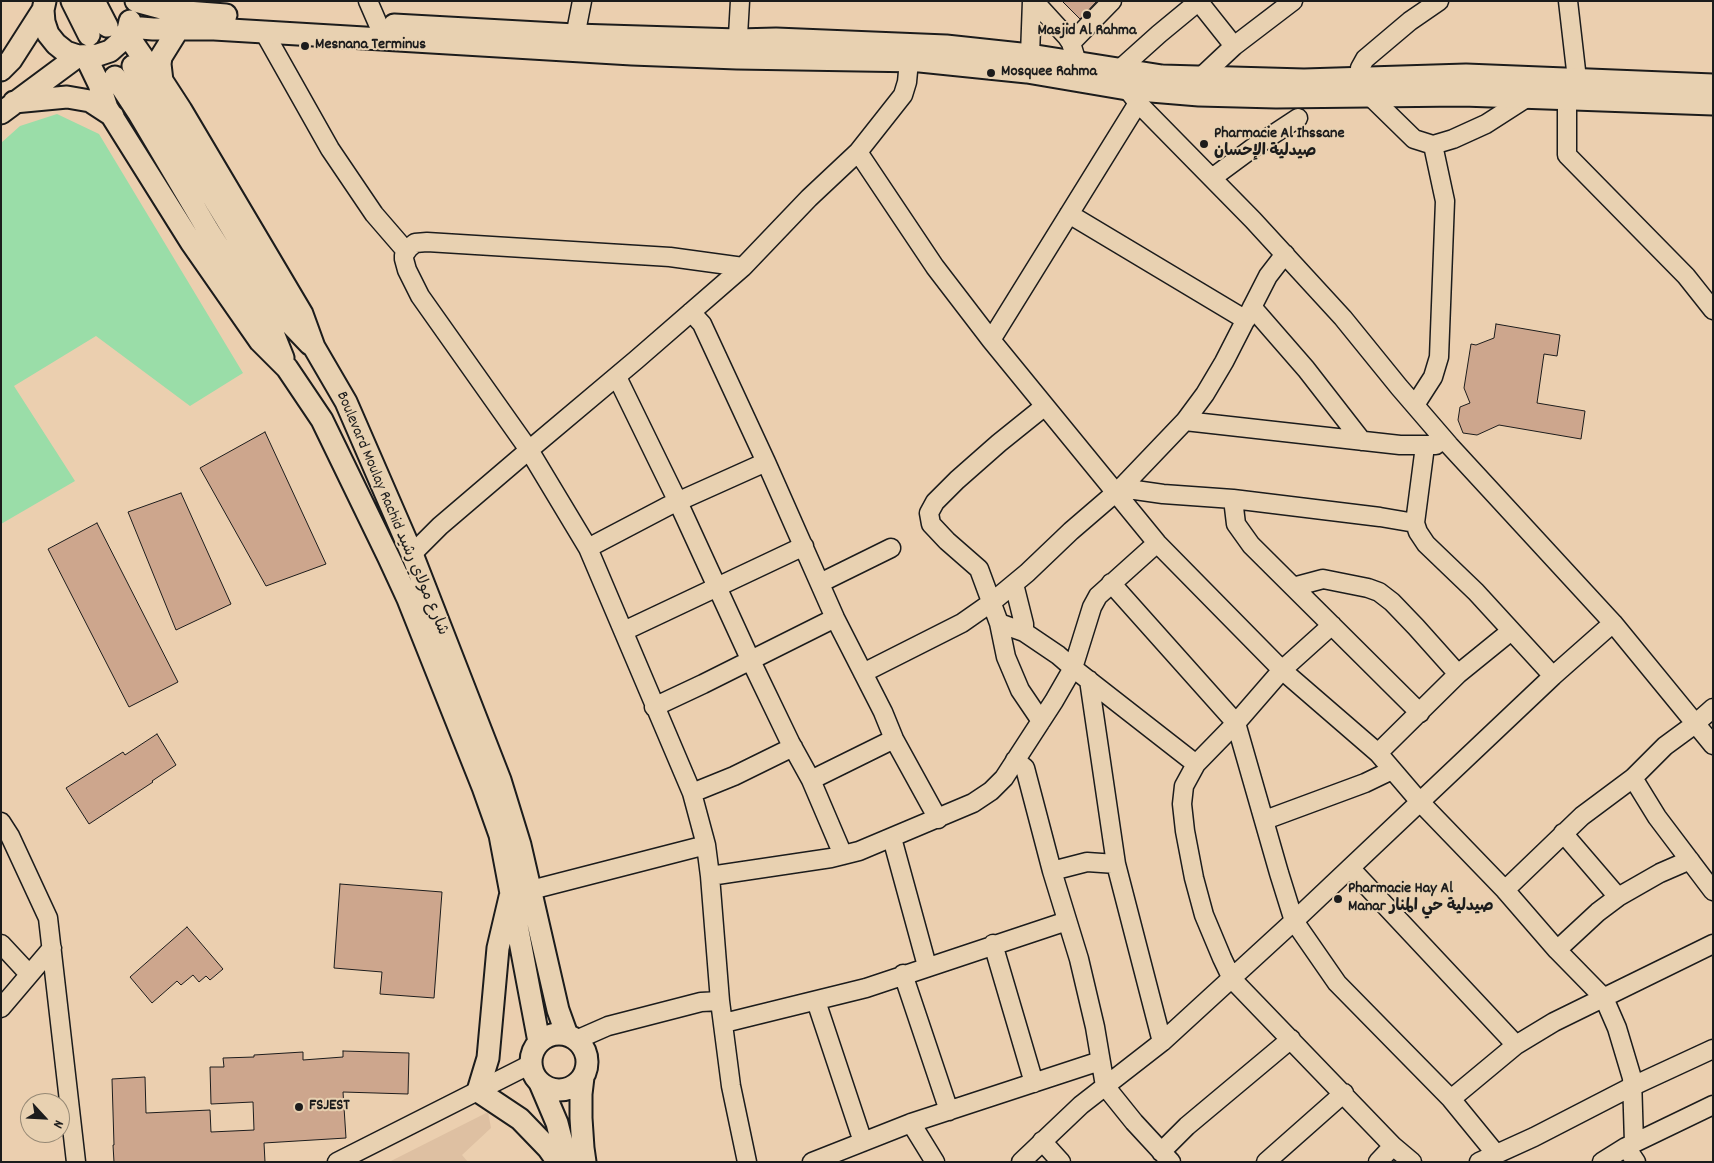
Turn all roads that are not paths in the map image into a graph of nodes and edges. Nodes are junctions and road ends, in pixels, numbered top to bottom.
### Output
1 (72, 1) edge
2 (94, 1) edge
3 (129, 1) edge
4 (136, 1) edge
5 (368, 1) edge
6 (582, 1) edge
7 (740, 1) edge
8 (1033, 1) edge
9 (1112, 1) edge
10 (1199, 1) edge
11 (1293, 1) edge
12 (1439, 1) edge
13 (1568, 1) edge
14 (44, 5) edge
15 (1271, 7) edge
16 (171, 13) edge
17 (378, 24) junction
18 (113, 30) junction
19 (264, 32) junction
20 (574, 43) junction
21 (1234, 46) junction
22 (738, 49) junction
23 (908, 53) junction
24 (82, 56) junction
25 (1074, 62) junction
26 (1028, 64) junction
27 (1120, 69) junction
28 (1, 70) edge
29 (1202, 77) junction
30 (162, 81) junction
31 (1713, 85) edge
32 (1365, 90) junction
33 (1575, 91) junction
34 (1132, 96) junction
35 (1528, 96) junction
36 (1713, 104) edge
37 (8, 107) edge
38 (113, 116) junction
39 (1298, 118) dead end
40 (1433, 145) junction
41 (858, 152) junction
42 (1212, 178) junction
43 (1069, 214) junction
44 (406, 251) junction
45 (1285, 254) junction
46 (744, 266) junction
47 (1713, 310) edge
48 (691, 312) junction
49 (1249, 313) junction
50 (991, 340) junction
51 (314, 347) junction
52 (287, 368) junction
53 (617, 377) junction
54 (1415, 405) junction
55 (1045, 406) junction
56 (1185, 421) junction
57 (1362, 441) junction
58 (1449, 445) junction
59 (1425, 446) junction
60 (528, 450) junction
61 (766, 462) junction
62 (1118, 490) junction
63 (1233, 499) junction
64 (678, 502) junction
65 (1415, 524) junction
66 (1157, 543) junction
67 (804, 546) junction
68 (588, 548) junction
69 (891, 548) dead end
70 (412, 554) junction
71 (820, 583) junction
72 (1111, 583) junction
73 (1014, 584) junction
74 (717, 587) junction
75 (1293, 587) junction
76 (992, 602) junction
77 (835, 618) junction
78 (999, 622) junction
79 (1613, 623) junction
80 (1332, 625) junction
81 (624, 631) junction
82 (1511, 631) junction
83 (1024, 632) junction
84 (751, 661) junction
85 (1073, 668) junction
86 (1282, 670) junction
87 (863, 673) junction
88 (1458, 674) junction
89 (1553, 676) junction
90 (1089, 680) junction
91 (654, 707) junction
92 (1713, 708) edge
93 (1420, 713) junction
94 (1041, 721) junction
95 (1236, 723) junction
96 (1695, 724) junction
97 (894, 739) junction
98 (1713, 745) edge
99 (793, 747) junction
100 (1378, 752) junction
101 (1015, 760) junction
102 (1196, 764) junction
103 (1392, 770) junction
104 (1633, 778) junction
105 (811, 780) junction
106 (692, 794) junction
107 (1420, 802) junction
108 (938, 818) junction
109 (1265, 820) junction
110 (1, 822) edge
111 (1563, 833) junction
112 (892, 838) junction
113 (706, 845) junction
114 (843, 855) junction
115 (1690, 860) junction
116 (1116, 864) junction
117 (1351, 869) junction
118 (1052, 871) junction
119 (710, 876) junction
120 (1505, 890) junction
121 (521, 892) junction
122 (1713, 892) edge
123 (1618, 897) junction
124 (1067, 920) junction
125 (1294, 921) junction
126 (1, 944) edge
127 (993, 944) junction
128 (1713, 944) edge
129 (52, 948) junction
130 (1557, 950) junction
131 (927, 966) junction
132 (29, 974) junction
133 (903, 974) junction
134 (1232, 979) junction
135 (1604, 998) junction
136 (816, 1000) junction
137 (720, 1001) junction
138 (1, 1008) edge
139 (724, 1023) junction
140 (571, 1037) junction
141 (1291, 1039) junction
142 (539, 1042) junction
143 (1162, 1042) junction
144 (1516, 1045) junction
145 (1713, 1049) edge
146 (1100, 1061) junction
147 (535, 1074) junction
148 (583, 1077) junction
149 (1034, 1083) junction
150 (1105, 1086) junction
151 (1634, 1086) junction
152 (478, 1091) junction
153 (1344, 1093) junction
154 (1451, 1099) junction
155 (1713, 1105) edge
156 (949, 1111) junction
157 (911, 1123) junction
158 (1042, 1141) junction
159 (863, 1142) junction
160 (1630, 1145) junction
161 (1393, 1146) junction
162 (1496, 1154) junction
163 (844, 1157) edge
164 (1166, 1157) edge
165 (76, 1162) edge
166 (337, 1162) edge
167 (558, 1162) edge
168 (567, 1162) edge
169 (585, 1162) edge
170 (747, 1162) edge
171 (812, 1162) edge
172 (935, 1162) edge
173 (1020, 1162) edge
174 (1061, 1162) edge
175 (1266, 1162) edge
176 (1378, 1162) edge
177 (1412, 1162) edge
178 (1479, 1162) edge
179 (1602, 1162) edge
180 (1636, 1162) edge

1 - 18 main road
2 - 18 main road
3 - 18 main road
4 - 16 main road
5 - 17 street
6 - 20 street
7 - 22 street
8 - 25 street
8 - 26 street
9 - 25 street
10 - 21 street
10 - 27 street
11 - 15 street
12 - 32 street
13 - 33 street
14 - 24 main road
14 - 28 main road
15 - 21 street
16 - 17 main road
16 - 18 main road
16 - 19 main road
16 - 30 main road
17 - 20 main road
18 - 24 main road
18 - 30 main road, Boulevard Moulay Rachid شارع مولاي رشيد
19 - 20 main road
19 - 44 street
20 - 22 main road
21 - 29 street
22 - 23 main road
23 - 26 main road
23 - 41 street
24 - 37 main road
24 - 38 main road, Boulevard Moulay Rachid شارع مولاي رشيد
25 - 26 main road
25 - 27 main road
25 - 34 main road
27 - 29 main road
29 - 32 main road
30 - 51 main road, Boulevard Moulay Rachid شارع مولاي رشيد
31 - 33 main road
32 - 33 main road
32 - 34 main road
32 - 35 main road
32 - 40 street
33 - 35 main road
33 - 36 main road
33 - 47 street
34 - 42 street
34 - 43 street
35 - 40 street
37 - 38 main road
38 - 52 main road, Boulevard Moulay Rachid شارع مولاي رشيد
39 - 42 street
40 - 54 street
41 - 46 street
41 - 50 street
42 - 45 street
43 - 49 street
43 - 50 street
44 - 46 street
44 - 60 street
45 - 49 street
45 - 54 street
46 - 48 street
48 - 53 street
48 - 61 street
49 - 56 street
49 - 57 street
50 - 55 street
51 - 52 main road
51 - 70 main road, Boulevard Moulay Rachid شارع مولاي رشيد
52 - 121 main road, Boulevard Moulay Rachid شارع مولاي رشيد
53 - 60 street
53 - 64 street
54 - 58 street
55 - 62 street
55 - 76 street
56 - 57 street
56 - 62 street
57 - 59 street
58 - 59 street
58 - 79 street
59 - 65 street
60 - 68 street
60 - 70 street
61 - 64 street
61 - 67 street
62 - 63 street
62 - 66 street
62 - 73 street
63 - 65 street
63 - 75 street
64 - 68 street
64 - 74 street
65 - 82 street
66 - 72 street
66 - 86 street
67 - 71 street
67 - 74 street
68 - 81 street
69 - 71 street
70 - 121 main road, Boulevard Moulay Rachid شارع مولاي رشيد
71 - 77 street
72 - 85 street
72 - 95 street
73 - 76 street
73 - 83 street
74 - 81 street
74 - 84 street
75 - 80 street
75 - 88 street
76 - 78 street
76 - 87 street
77 - 84 street
77 - 87 street
78 - 83 street
78 - 94 street
79 - 89 street
79 - 96 street
80 - 86 street
80 - 93 street
81 - 91 street
82 - 88 street
82 - 89 street
83 - 85 street
84 - 91 street
84 - 99 street
85 - 90 street
85 - 94 street
86 - 95 street
86 - 100 street
87 - 97 street
88 - 93 street
89 - 107 street
90 - 102 street
90 - 116 street
91 - 106 street
92 - 96 street
93 - 100 street
94 - 101 street
95 - 102 street
95 - 109 street
96 - 98 street
96 - 104 street
97 - 105 street
97 - 108 street
99 - 105 street
99 - 106 street
100 - 103 street
101 - 108 street
101 - 118 street
102 - 134 street
103 - 107 street
103 - 109 street
104 - 111 street
104 - 115 street
105 - 114 street
106 - 113 street
107 - 117 street
107 - 120 street
108 - 112 street
109 - 125 street
110 - 129 street
111 - 120 street
111 - 123 street
112 - 114 street
112 - 131 street
113 - 119 street
113 - 121 street
114 - 119 street
115 - 122 street
115 - 123 street
116 - 118 street
116 - 143 street
117 - 125 street
117 - 144 street
118 - 124 street
119 - 137 street
120 - 130 street
121 - 140 main road, Boulevard Moulay Rachid شارع مولاي رشيد
121 - 142 main road, Boulevard Moulay Rachid شارع مولاي رشيد
121 - 152 main road
123 - 130 street
124 - 127 street
124 - 146 street
125 - 134 street
125 - 154 street
126 - 132 street
127 - 131 street
127 - 149 street
128 - 135 street
129 - 132 street
129 - 165 street
130 - 135 street
131 - 133 street
132 - 138 street
133 - 136 street
133 - 156 street
134 - 141 street
134 - 143 street
135 - 144 street
135 - 151 street
136 - 139 street
136 - 159 street
137 - 139 street
137 - 140 street
139 - 170 street
140 - 142 main road
140 - 148 main road
141 - 153 street
141 - 164 street
142 - 147 main road
143 - 150 street
144 - 154 street
145 - 151 street
146 - 149 street
146 - 150 street
147 - 148 main road
147 - 152 street
147 - 168 main road
148 - 169 main road
149 - 156 street
150 - 158 street
150 - 164 street
151 - 160 street
151 - 162 street
152 - 166 street
152 - 167 main road
153 - 161 street
153 - 175 street
154 - 162 street
155 - 160 street
156 - 157 street
157 - 159 street
157 - 172 street
158 - 173 street
158 - 174 street
159 - 163 street
160 - 179 street
160 - 180 street
161 - 176 street
161 - 177 street
162 - 178 street
163 - 171 street

